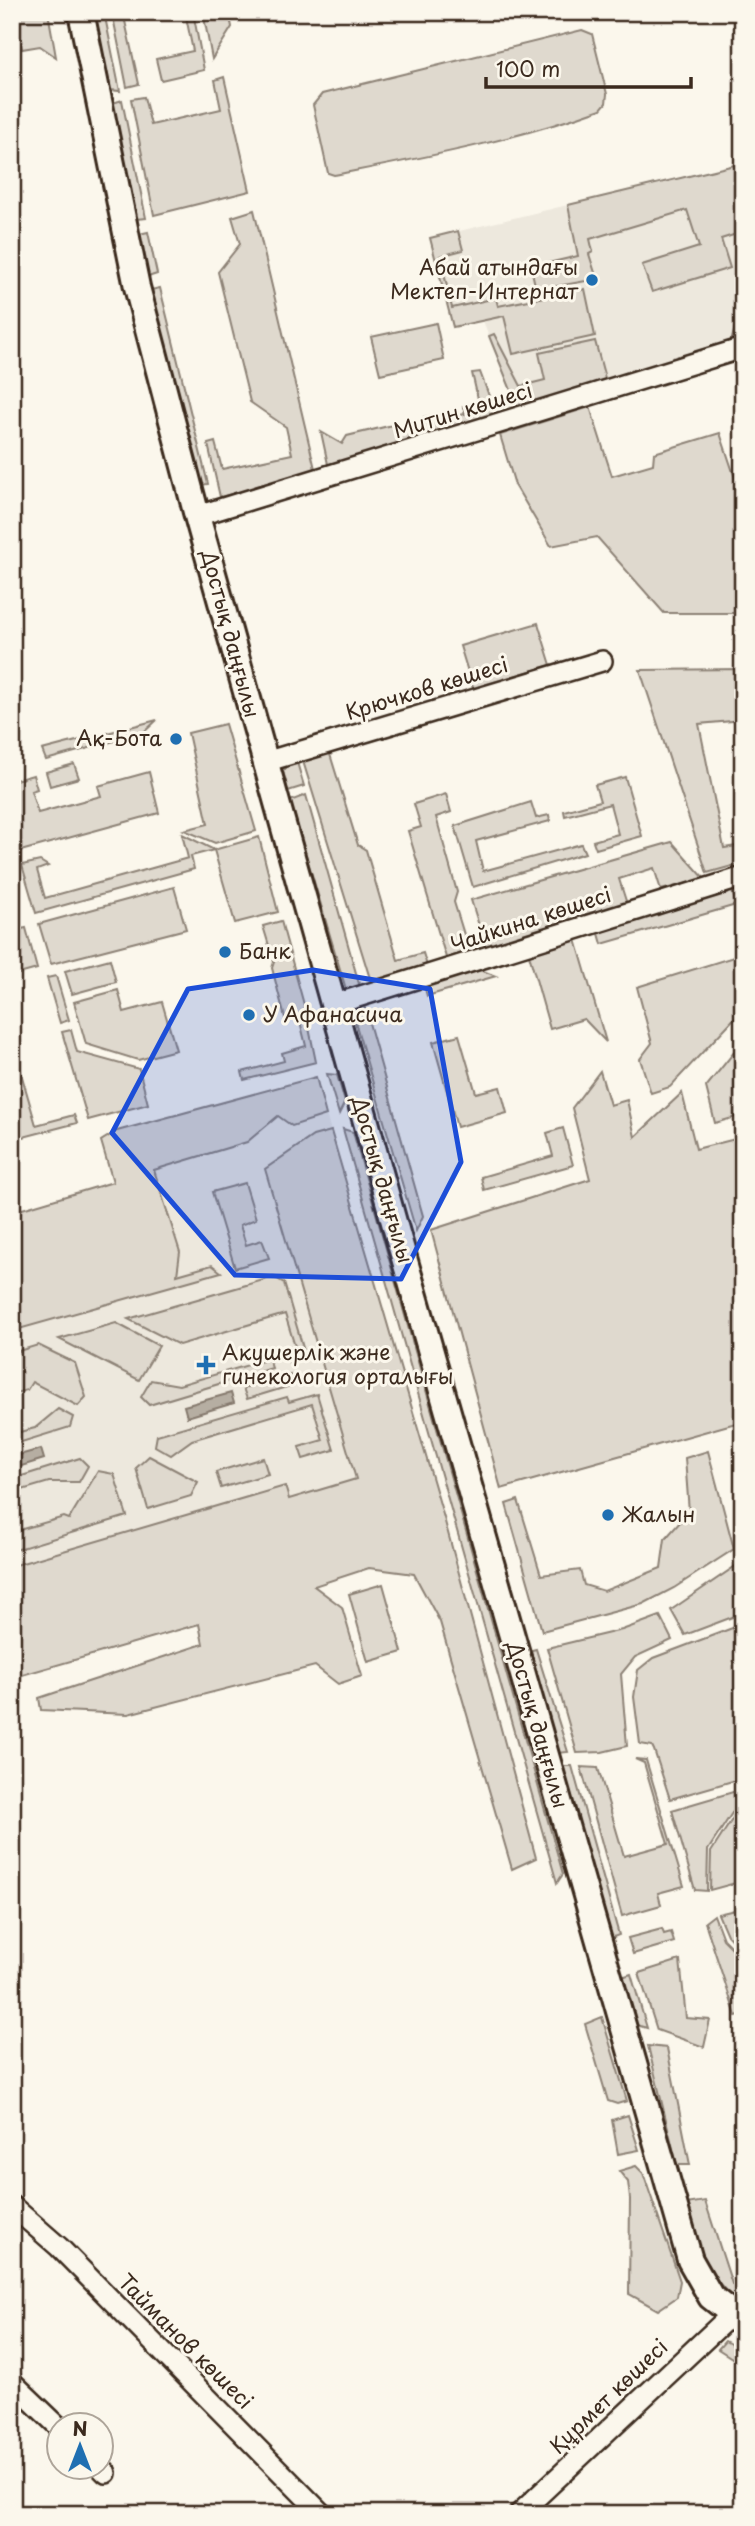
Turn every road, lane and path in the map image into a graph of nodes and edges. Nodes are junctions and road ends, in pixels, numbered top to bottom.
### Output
1 (81, 12) edge
2 (743, 348) edge
3 (197, 516) junction
4 (602, 661) dead end
5 (265, 762) junction
6 (743, 877) edge
7 (332, 1006) junction
8 (14, 2212) edge
9 (737, 2318) edge
10 (12, 2382) edge
11 (46, 2415) edge
12 (321, 2514) edge
13 (519, 2514) edge

1 - 3 main road, Достық даңғылы
2 - 3 street, Митин көшесі
3 - 5 main road, Достық даңғылы
4 - 5 street, Крючков көшесі
5 - 7 main road, Достық даңғылы
6 - 7 street, Чайкина көшесі
7 - 9 main road, Достық даңғылы
8 - 12 street, Тайманов көшесі
9 - 13 street, Құрмет көшесі
10 - 11 street

